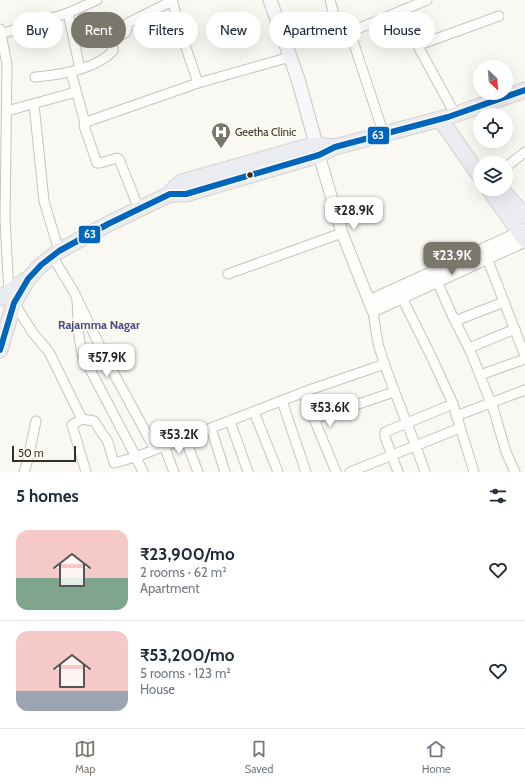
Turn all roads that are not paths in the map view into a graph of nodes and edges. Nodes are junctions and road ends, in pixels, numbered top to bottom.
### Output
1 (97, 0) edge
2 (270, 0) edge
3 (330, 0) edge
4 (427, 0) edge
5 (172, 1) edge
6 (411, 3) edge
7 (333, 12) edge
8 (68, 13) junction
9 (499, 16) dead end
10 (361, 27) edge
11 (1, 31) edge
12 (355, 48) edge
13 (290, 57) junction
14 (76, 71) junction
15 (35, 77) dead end
16 (198, 83) junction
17 (525, 90) edge
18 (76, 92) junction
19 (34, 104) junction
20 (7, 111) junction
21 (448, 117) junction
22 (85, 124) junction
23 (384, 135) junction
24 (317, 150) junction
25 (525, 152) edge
26 (475, 156) edge
27 (513, 161) edge
28 (473, 163) edge
29 (494, 196) edge
30 (506, 196) edge
31 (139, 209) junction
32 (525, 216) edge
33 (342, 233) junction
34 (524, 236) edge
35 (56, 254) junction
36 (487, 258) junction
37 (228, 274) dead end
38 (437, 281) junction
39 (8, 297) edge
40 (402, 298) junction
41 (77, 300) junction
42 (504, 302) junction
43 (371, 306) junction
44 (454, 321) junction
45 (515, 329) junction
46 (469, 348) junction
47 (0, 350) edge
48 (525, 357) edge
49 (385, 364) junction
50 (480, 375) junction
51 (525, 390) edge
52 (303, 392) junction
53 (394, 392) junction
54 (282, 401) junction
55 (491, 402) junction
56 (453, 404) junction
57 (254, 412) junction
58 (456, 416) junction
59 (82, 418) junction
60 (314, 419) junction
61 (36, 421) dead end
62 (230, 421) junction
63 (405, 423) junction
64 (211, 428) junction
65 (460, 428) junction
66 (185, 438) junction
67 (416, 445) junction
68 (164, 446) junction
69 (155, 449) junction
70 (391, 455) junction
71 (136, 457) junction
72 (115, 468) edge
73 (24, 472) edge
74 (86, 472) edge
75 (143, 472) edge
76 (174, 472) edge
77 (198, 472) edge
78 (225, 472) edge
79 (248, 472) edge
80 (278, 472) edge
81 (306, 472) edge
82 (336, 472) edge
83 (350, 472) edge
84 (398, 472) edge
85 (425, 472) edge
86 (474, 472) edge
87 (515, 472) edge

1 - 8 street
2 - 13 main road
3 - 7 street
4 - 6 street
5 - 14 street
5 - 16 street
6 - 10 street
8 - 11 street
8 - 14 street
9 - 21 street
11 - 20 street
12 - 23 street
13 - 16 street
13 - 24 main road
14 - 15 street
14 - 18 street
16 - 22 street
17 - 21 highway
18 - 19 street
18 - 22 street
19 - 20 street
19 - 35 street
20 - 39 street
21 - 23 highway
21 - 26 highway
21 - 28 highway
22 - 31 street
23 - 24 highway
24 - 31 highway
24 - 33 street
25 - 27 street
29 - 34 highway
30 - 32 highway
31 - 35 highway
33 - 37 street
33 - 43 street
34 - 36 street
34 - 43 street
35 - 39 highway
35 - 41 street
36 - 38 street
36 - 42 street
38 - 40 street
38 - 44 street
39 - 47 highway
39 - 59 street
40 - 43 street
40 - 56 street
41 - 69 street
41 - 71 street
42 - 44 street
42 - 45 street
43 - 49 street
44 - 46 street
45 - 46 street
45 - 48 street
46 - 50 street
48 - 50 street
49 - 52 street
49 - 53 street
50 - 55 street
51 - 55 street
52 - 54 street
52 - 60 street
53 - 60 street
53 - 63 street
54 - 57 street
54 - 81 street
55 - 58 street
55 - 87 street
56 - 58 street
56 - 63 street
57 - 62 street
57 - 80 street
58 - 65 street
59 - 72 street
59 - 74 street
60 - 82 street
61 - 73 street
62 - 64 street
62 - 79 street
63 - 67 street
63 - 70 street
64 - 66 street
64 - 78 street
65 - 67 street
65 - 86 street
66 - 68 street
66 - 77 street
67 - 70 street
67 - 85 street
68 - 69 street
68 - 76 street
69 - 71 street
70 - 83 street
70 - 84 street
71 - 72 street
71 - 75 street

